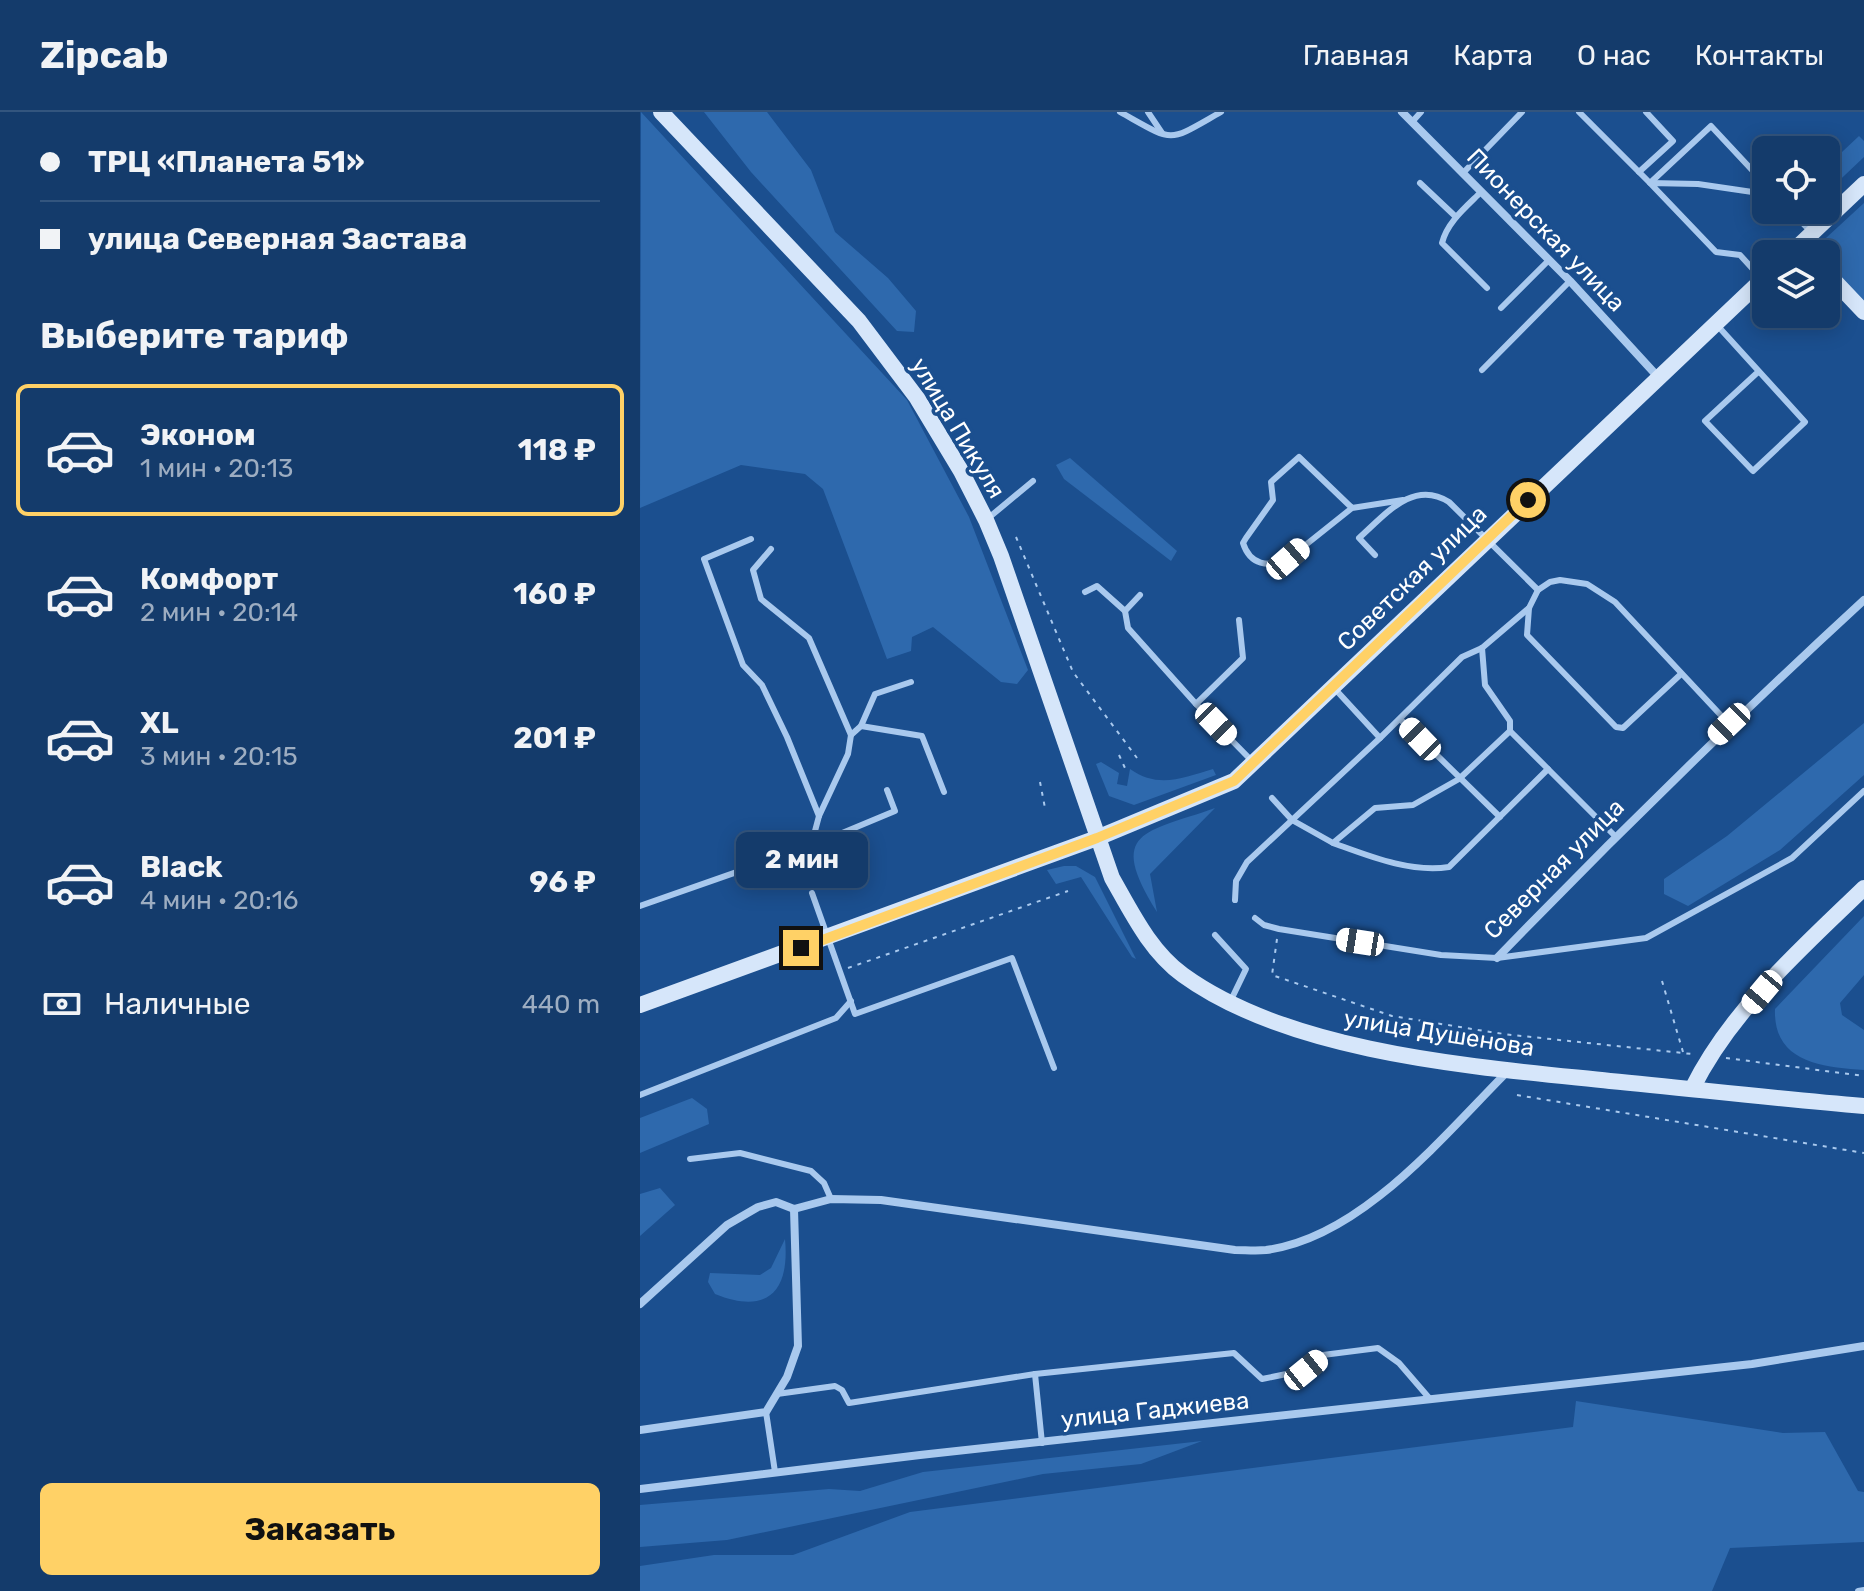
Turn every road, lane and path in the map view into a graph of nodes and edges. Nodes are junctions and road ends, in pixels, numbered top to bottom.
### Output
1 (661, 112) edge
2 (1120, 112) edge
3 (1148, 112) edge
4 (1221, 112) edge
5 (1402, 112) edge
6 (1421, 112) edge
7 (1522, 112) edge
8 (1579, 112) edge
9 (1649, 113) edge
10 (1412, 122) junction
11 (1681, 133) dead end
12 (1164, 136) junction
13 (1673, 141) junction
14 (1752, 170) edge
15 (1639, 172) junction
16 (1463, 173) junction
17 (1420, 183) dead end
18 (1650, 183) junction
19 (1864, 184) edge
20 (1481, 192) junction
21 (1752, 192) edge
22 (1456, 217) junction
23 (1809, 240) edge
24 (1549, 260) junction
25 (1752, 266) edge
26 (1570, 281) junction
27 (1840, 287) edge
28 (1487, 288) dead end
29 (1752, 290) edge
30 (1501, 308) dead end
31 (1864, 312) edge
32 (1716, 324) junction
33 (1482, 370) dead end
34 (1758, 372) junction
35 (1659, 378) junction
36 (1033, 481) dead end
37 (1403, 500) junction
38 (1352, 508) junction
39 (986, 520) junction
40 (1016, 537) dead end
41 (751, 539) dead end
42 (1487, 540) junction
43 (771, 549) dead end
44 (1375, 555) dead end
45 (1538, 590) junction
46 (1085, 592) dead end
47 (1140, 595) dead end
48 (1864, 600) edge
49 (1529, 608) junction
50 (1125, 611) junction
51 (1239, 620) dead end
52 (1482, 648) junction
53 (1681, 674) junction
54 (911, 682) dead end
55 (1333, 687) junction
56 (1196, 704) junction
57 (1400, 719) junction
58 (1729, 724) junction
59 (861, 726) junction
60 (1510, 731) junction
61 (851, 735) junction
62 (1380, 738) junction
63 (1119, 755) dead end
64 (1137, 758) dead end
65 (1253, 763) junction
66 (1125, 768) dead end
67 (1548, 769) junction
68 (1459, 779) junction
69 (1040, 782) dead end
70 (887, 790) dead end
71 (1864, 791) edge
72 (944, 792) dead end
73 (1272, 798) dead end
74 (1045, 808) dead end
75 (819, 816) junction
76 (1500, 817) junction
77 (1292, 820) junction
78 (1615, 836) junction
79 (1097, 838) junction
80 (1333, 843) junction
81 (811, 846) junction
82 (796, 852) junction
83 (802, 866) dead end
84 (1864, 888) edge
85 (1068, 891) dead end
86 (812, 893) dead end
87 (1235, 900) dead end
88 (640, 906) edge
89 (1255, 918) dead end
90 (1279, 929) junction
91 (1215, 935) dead end
92 (828, 938) junction
93 (1497, 958) junction
94 (840, 971) junction
95 (1662, 981) dead end
96 (851, 1001) junction
97 (1229, 1003) junction
98 (640, 1005) edge
99 (1684, 1054) junction
100 (1709, 1056) junction
101 (1054, 1068) dead end
102 (1509, 1070) junction
103 (1864, 1076) edge
104 (1692, 1089) junction
105 (640, 1095) edge
106 (1517, 1095) dead end
107 (1864, 1106) edge
108 (1864, 1153) edge
109 (690, 1159) dead end
110 (831, 1199) junction
111 (794, 1209) junction
112 (640, 1304) edge
113 (1864, 1346) edge
114 (1035, 1374) junction
115 (777, 1394) junction
116 (1430, 1399) junction
117 (766, 1412) junction
118 (640, 1430) edge
119 (1042, 1443) junction
120 (775, 1472) junction
121 (640, 1489) edge
122 (1864, 1590) edge
123 (1858, 1591) edge

1 - 39 street, улица Пикуля
2 - 12 lane
3 - 12 lane
4 - 12 lane
5 - 10 street, Пионерская улица
6 - 10 lane
7 - 16 lane
8 - 15 lane
9 - 13 lane
10 - 16 street, Пионерская улица
11 - 13 lane
13 - 15 lane
14 - 18 lane
15 - 18 lane
16 - 20 street, Пионерская улица
17 - 22 lane
18 - 21 lane
18 - 25 lane
19 - 23 street
20 - 22 lane
20 - 24 street, Пионерская улица
22 - 28 lane
24 - 26 street, Пионерская улица
24 - 30 lane
26 - 33 lane
26 - 35 street, Пионерская улица
27 - 31 street
29 - 32 street, Советская улица
32 - 34 lane
32 - 35 street, Советская улица
34 - 34 lane
35 - 42 street, Советская улица
36 - 39 lane
37 - 38 lane
37 - 42 lane
37 - 44 lane
38 - 38 lane
39 - 79 street, улица Пикуля
40 - 64 path
41 - 75 lane
42 - 45 lane
42 - 55 street, Советская улица
43 - 61 lane
45 - 49 lane
45 - 53 lane
46 - 50 lane
47 - 50 lane
48 - 58 street, Северная улица
49 - 52 lane
49 - 53 lane
50 - 56 lane
51 - 56 lane
52 - 57 lane
52 - 60 lane
53 - 58 lane
54 - 59 lane
55 - 62 lane
55 - 65 street, Советская улица
56 - 65 lane
57 - 62 lane
57 - 68 lane
58 - 78 street, Северная улица
59 - 61 lane
59 - 72 lane
60 - 67 lane
60 - 68 lane
61 - 75 lane
62 - 77 lane
63 - 66 path
65 - 79 street, Советская улица
67 - 76 lane
67 - 78 lane
68 - 76 lane
68 - 80 lane
69 - 74 path
70 - 81 lane
71 - 93 lane
73 - 77 lane
75 - 81 lane
76 - 80 lane
77 - 80 lane
77 - 87 lane
78 - 93 street, Северная улица
79 - 92 street, Советская улица
79 - 97 street, улица Душенова
81 - 82 lane
82 - 83 lane
82 - 88 lane
84 - 100 street
85 - 94 path
86 - 92 lane
89 - 90 lane, Северная улица
90 - 93 lane, Северная улица
90 - 99 path
91 - 97 lane
92 - 94 lane
92 - 98 street, Советская улица
94 - 96 lane
95 - 99 path
96 - 101 lane
96 - 105 lane
97 - 102 street, улица Душенова
99 - 100 path
100 - 103 path
100 - 104 street
102 - 104 street, улица Душенова
102 - 110 street
104 - 107 street, улица Душенова
106 - 108 path
109 - 110 lane
110 - 111 street
111 - 112 street
111 - 115 street
113 - 116 street, улица Гаджиева
114 - 115 lane
114 - 116 lane
114 - 119 lane
115 - 117 street
116 - 119 street, улица Гаджиева
117 - 118 street
117 - 120 lane
119 - 120 street, улица Гаджиева
120 - 121 street, улица Гаджиева
122 - 123 lane

